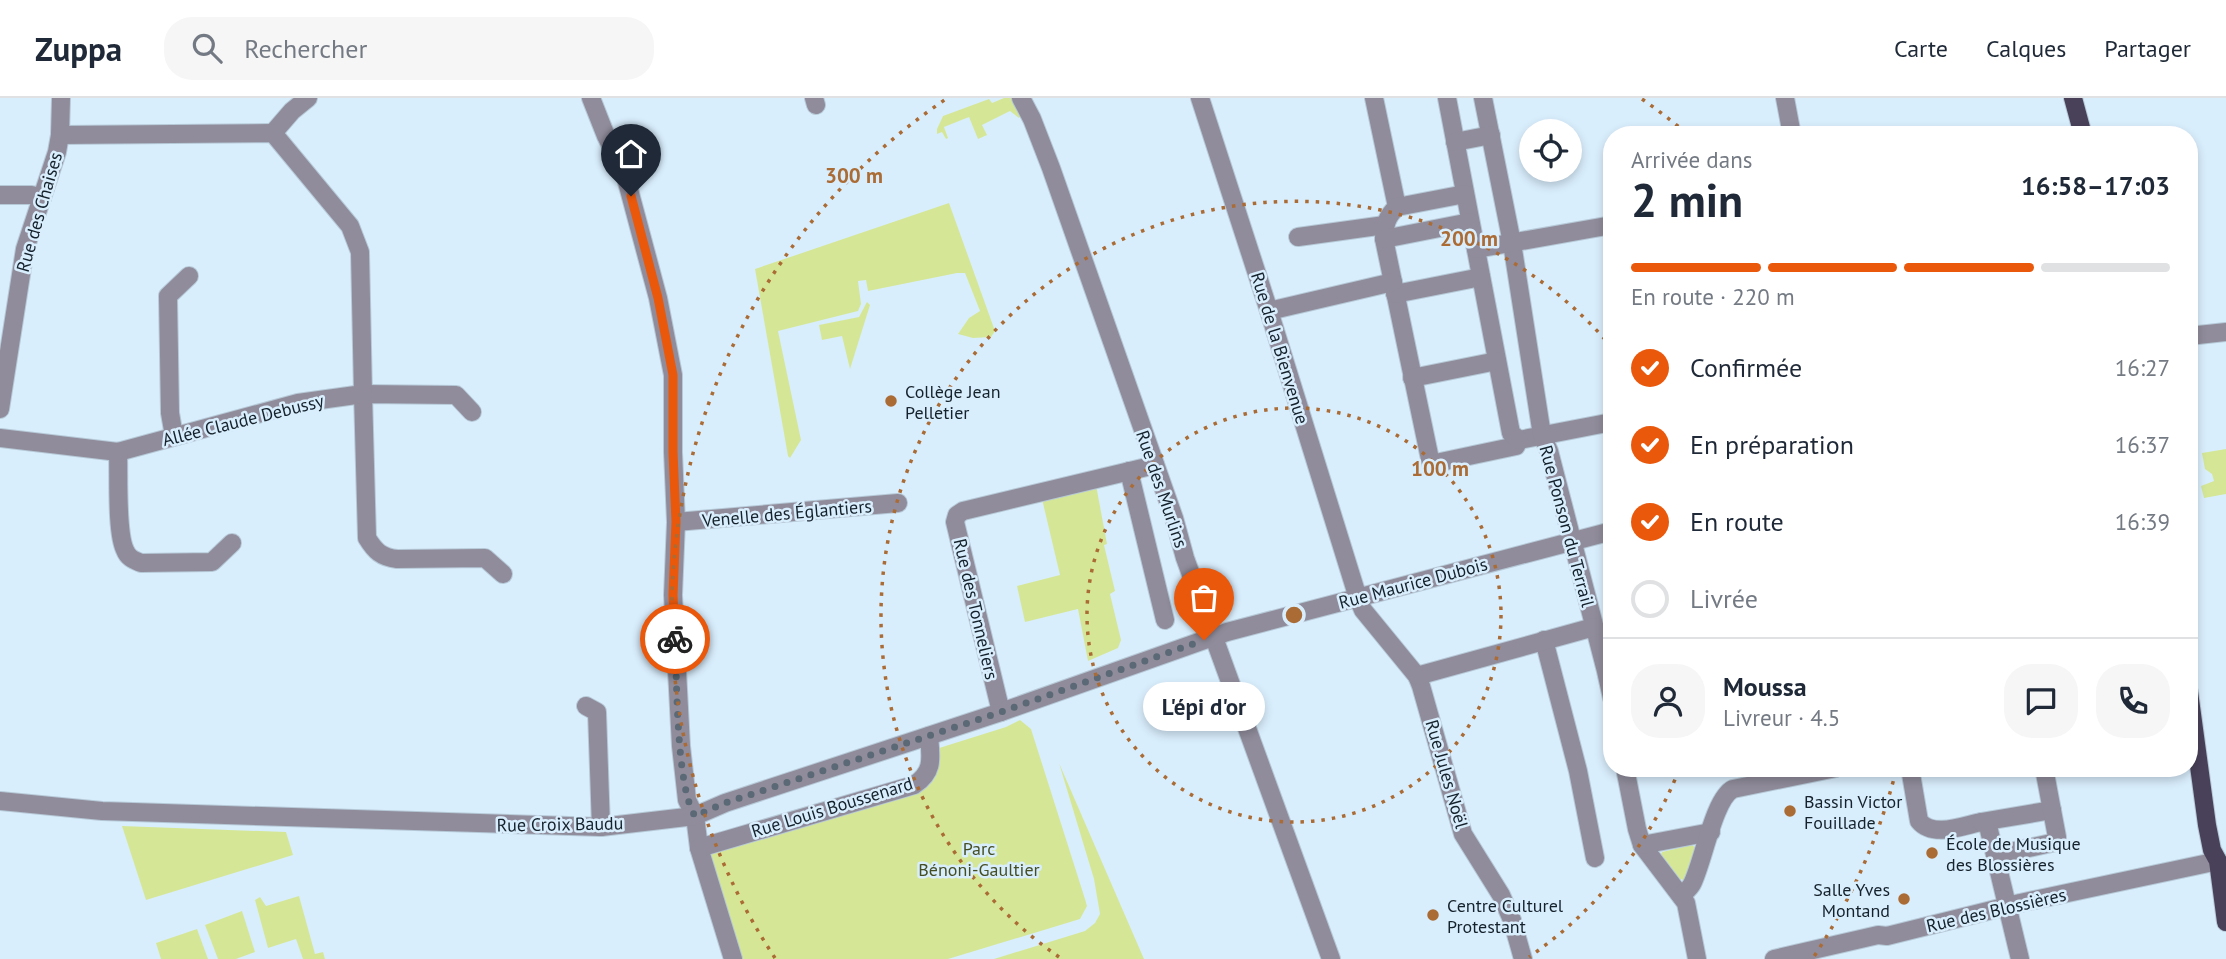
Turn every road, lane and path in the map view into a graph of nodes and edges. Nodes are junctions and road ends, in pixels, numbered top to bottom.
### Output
1 (61, 98) edge
2 (309, 98) edge
3 (591, 98) edge
4 (1021, 98) edge
5 (1200, 98) edge
6 (1374, 98) edge
7 (1447, 98) edge
8 (1483, 98) edge
9 (1785, 98) edge
10 (2073, 98) edge
11 (1790, 126) edge
12 (2081, 126) edge
13 (273, 132) junction
14 (60, 135) junction
15 (1491, 135) junction
16 (1455, 142) junction
17 (1465, 194) junction
18 (0, 195) edge
19 (41, 198) junction
20 (1397, 207) junction
21 (1470, 222) junction
22 (1603, 227) edge
23 (1384, 232) junction
24 (1298, 237) dead end
25 (1512, 243) junction
26 (1476, 249) junction
27 (189, 276) dead end
28 (1481, 277) junction
29 (1394, 288) junction
30 (1269, 311) junction
31 (2226, 331) edge
32 (2198, 334) edge
33 (1497, 361) junction
34 (1412, 378) junction
35 (362, 394) junction
36 (0, 409) edge
37 (472, 412) dead end
38 (1603, 424) edge
39 (1542, 435) junction
40 (174, 436) junction
41 (0, 438) edge
42 (1520, 440) junction
43 (118, 452) junction
44 (1155, 465) junction
45 (1129, 471) junction
46 (898, 503) dead end
47 (676, 522) junction
48 (1603, 532) edge
49 (1572, 540) junction
50 (232, 543) dead end
51 (503, 574) dead end
52 (1358, 598) junction
53 (1165, 620) dead end
54 (1594, 627) junction
55 (1215, 637) junction
56 (1544, 640) junction
57 (1603, 648) edge
58 (1417, 676) junction
59 (586, 706) dead end
60 (1001, 712) junction
61 (929, 736) junction
62 (2198, 758) edge
63 (1627, 777) edge
64 (1792, 777) edge
65 (1912, 777) edge
66 (2046, 777) edge
67 (0, 801) edge
68 (2052, 810) junction
69 (695, 816) junction
70 (1981, 822) junction
71 (601, 827) junction
72 (1711, 832) junction
73 (1642, 845) junction
74 (699, 848) junction
75 (2219, 854) edge
76 (1996, 855) junction
77 (1595, 858) dead end
78 (1681, 896) junction
79 (2007, 906) junction
80 (2226, 922) edge
81 (733, 959) edge
82 (1332, 959) edge
83 (1522, 959) edge
84 (1697, 959) edge
85 (1774, 959) edge
86 (2020, 959) edge

1 - 14 street, Rue des Chaises
2 - 13 street
3 - 47 street
4 - 44 street, Rue des Murlins
5 - 30 street, Rue de la Bienvenue
6 - 20 street
7 - 16 street
8 - 15 street, Rue Ponson du Terrail
9 - 11 street
10 - 12 main road
13 - 14 street
13 - 35 street
14 - 19 street, Rue des Chaises
15 - 16 street
15 - 25 street, Rue Ponson du Terrail
16 - 17 street
17 - 20 street
17 - 21 street
18 - 19 street
19 - 36 street, Rue des Chaises
20 - 23 street
21 - 23 street
21 - 26 street
22 - 25 street
23 - 24 street
23 - 29 street
25 - 26 street
25 - 39 street, Rue Ponson du Terrail
26 - 28 street
27 - 40 street
28 - 29 street
28 - 33 street
29 - 30 street
29 - 34 street
30 - 52 street, Rue de la Bienvenue
31 - 32 street
33 - 34 street
33 - 42 street
34 - 42 street
35 - 37 street, Allée Claude Debussy
35 - 40 street, Allée Claude Debussy
35 - 51 street
38 - 39 street
39 - 42 street
39 - 49 street, Rue Ponson du Terrail
40 - 43 street, Allée Claude Debussy
41 - 43 street, Allée Claude Debussy
43 - 50 street
44 - 45 street, Rue des Tonneliers
44 - 55 street, Rue des Murlins
45 - 53 street
45 - 60 street, Rue des Tonneliers
46 - 47 street, Venelle des Églantiers
47 - 69 street
48 - 49 street, Rue Maurice Dubois
49 - 52 street, Rue Maurice Dubois
49 - 54 street, Rue Ponson du Terrail
52 - 55 street, Rue Maurice Dubois
52 - 58 street, Rue Jules Noël
54 - 56 street
54 - 57 street, Rue Ponson du Terrail
55 - 60 street, Rue Croix Baudu
55 - 82 street, Rue des Murlins
56 - 58 street
56 - 77 street
58 - 83 street, Rue Jules Noël
59 - 71 street
60 - 61 street, Rue Croix Baudu
61 - 69 street, Rue Croix Baudu
61 - 74 street, Rue Louis Boussenard
62 - 75 main road
63 - 73 street
64 - 72 street
65 - 70 street
66 - 68 street
67 - 71 street, Rue Croix Baudu
68 - 70 street
68 - 76 street
69 - 71 street, Rue Croix Baudu
69 - 74 street
70 - 76 street
72 - 73 street
72 - 78 street
73 - 78 street
74 - 81 street
75 - 79 street, Rue des Blossières
75 - 80 main road
76 - 79 street
78 - 84 street
79 - 85 street, Rue des Blossières
79 - 86 street

